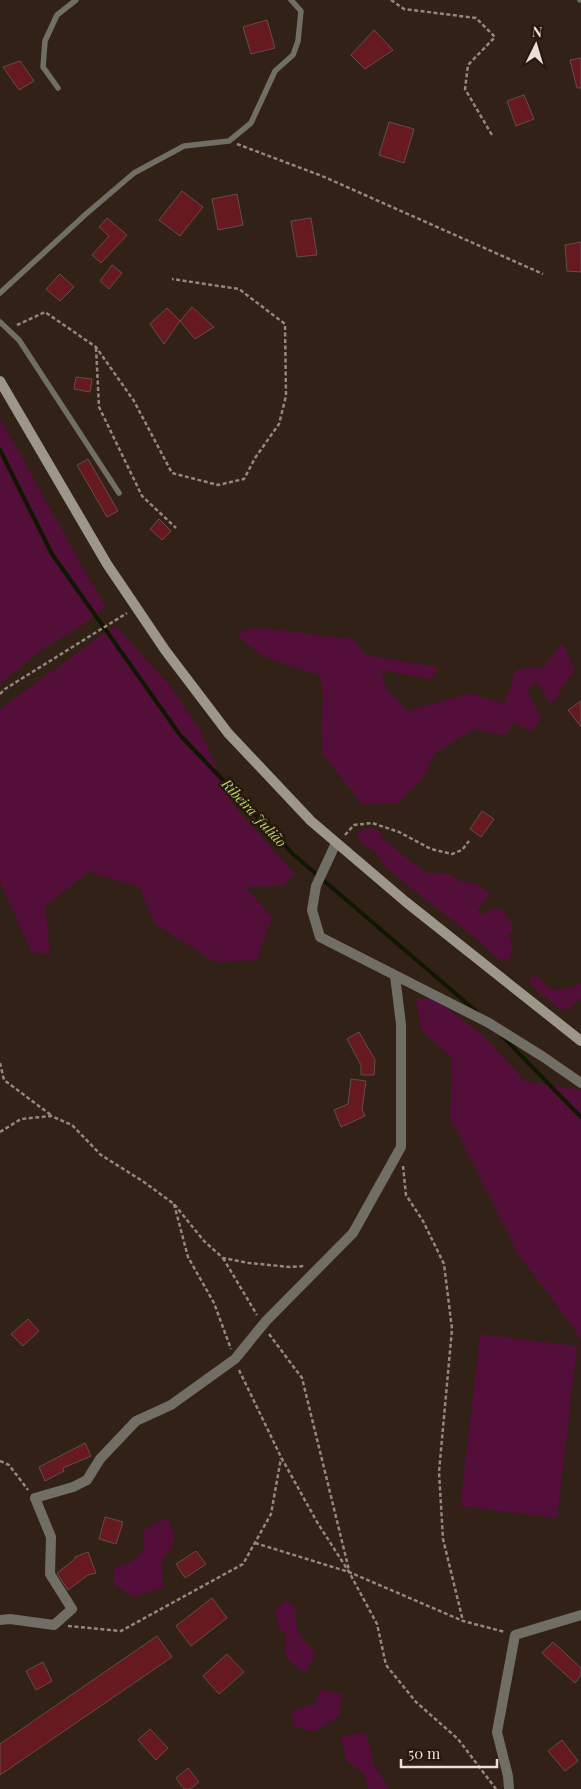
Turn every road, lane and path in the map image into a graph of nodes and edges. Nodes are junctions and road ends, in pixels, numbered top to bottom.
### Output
1 (76, 0) edge
2 (291, 0) edge
3 (391, 0) edge
4 (58, 88) dead end
5 (492, 135) dead end
6 (229, 141) junction
7 (544, 274) dead end
8 (172, 279) dead end
9 (0, 293) edge
10 (0, 322) edge
11 (8, 330) junction
12 (96, 347) junction
13 (0, 381) edge
14 (119, 493) dead end
15 (176, 528) dead end
16 (136, 607) junction
17 (0, 694) edge
18 (468, 842) dead end
19 (336, 843) junction
20 (395, 976) junction
21 (581, 1041) edge
22 (0, 1063) edge
23 (581, 1083) edge
24 (51, 1116) junction
25 (0, 1132) edge
26 (401, 1148) junction
27 (174, 1204) junction
28 (223, 1258) junction
29 (324, 1263) junction
30 (263, 1325) junction
31 (234, 1359) junction
32 (281, 1457) junction
33 (0, 1461) edge
34 (35, 1498) junction
35 (255, 1544) junction
36 (349, 1572) junction
37 (581, 1615) edge
38 (0, 1620) edge
39 (463, 1621) junction
40 (54, 1625) junction
41 (515, 1635) junction
42 (496, 1789) edge
43 (509, 1789) edge

1 - 4 lane
2 - 6 lane
3 - 5 path
6 - 7 path
6 - 9 lane
8 - 12 path
10 - 11 lane
11 - 12 path
11 - 14 lane
12 - 15 path
13 - 16 main road
16 - 17 path
16 - 19 main road
18 - 19 path
19 - 20 street
19 - 21 main road
20 - 23 street
20 - 26 street
22 - 24 path
24 - 25 path
24 - 27 path
26 - 29 street
26 - 39 path
27 - 28 path
27 - 31 path
28 - 29 path
28 - 30 path
29 - 30 street
30 - 31 street
30 - 36 path
31 - 32 path
31 - 34 street
32 - 35 path
32 - 36 path
33 - 34 path
34 - 40 street
35 - 36 path
35 - 40 path
36 - 39 path
36 - 42 path
37 - 41 street
38 - 40 street
39 - 41 path
41 - 43 street

